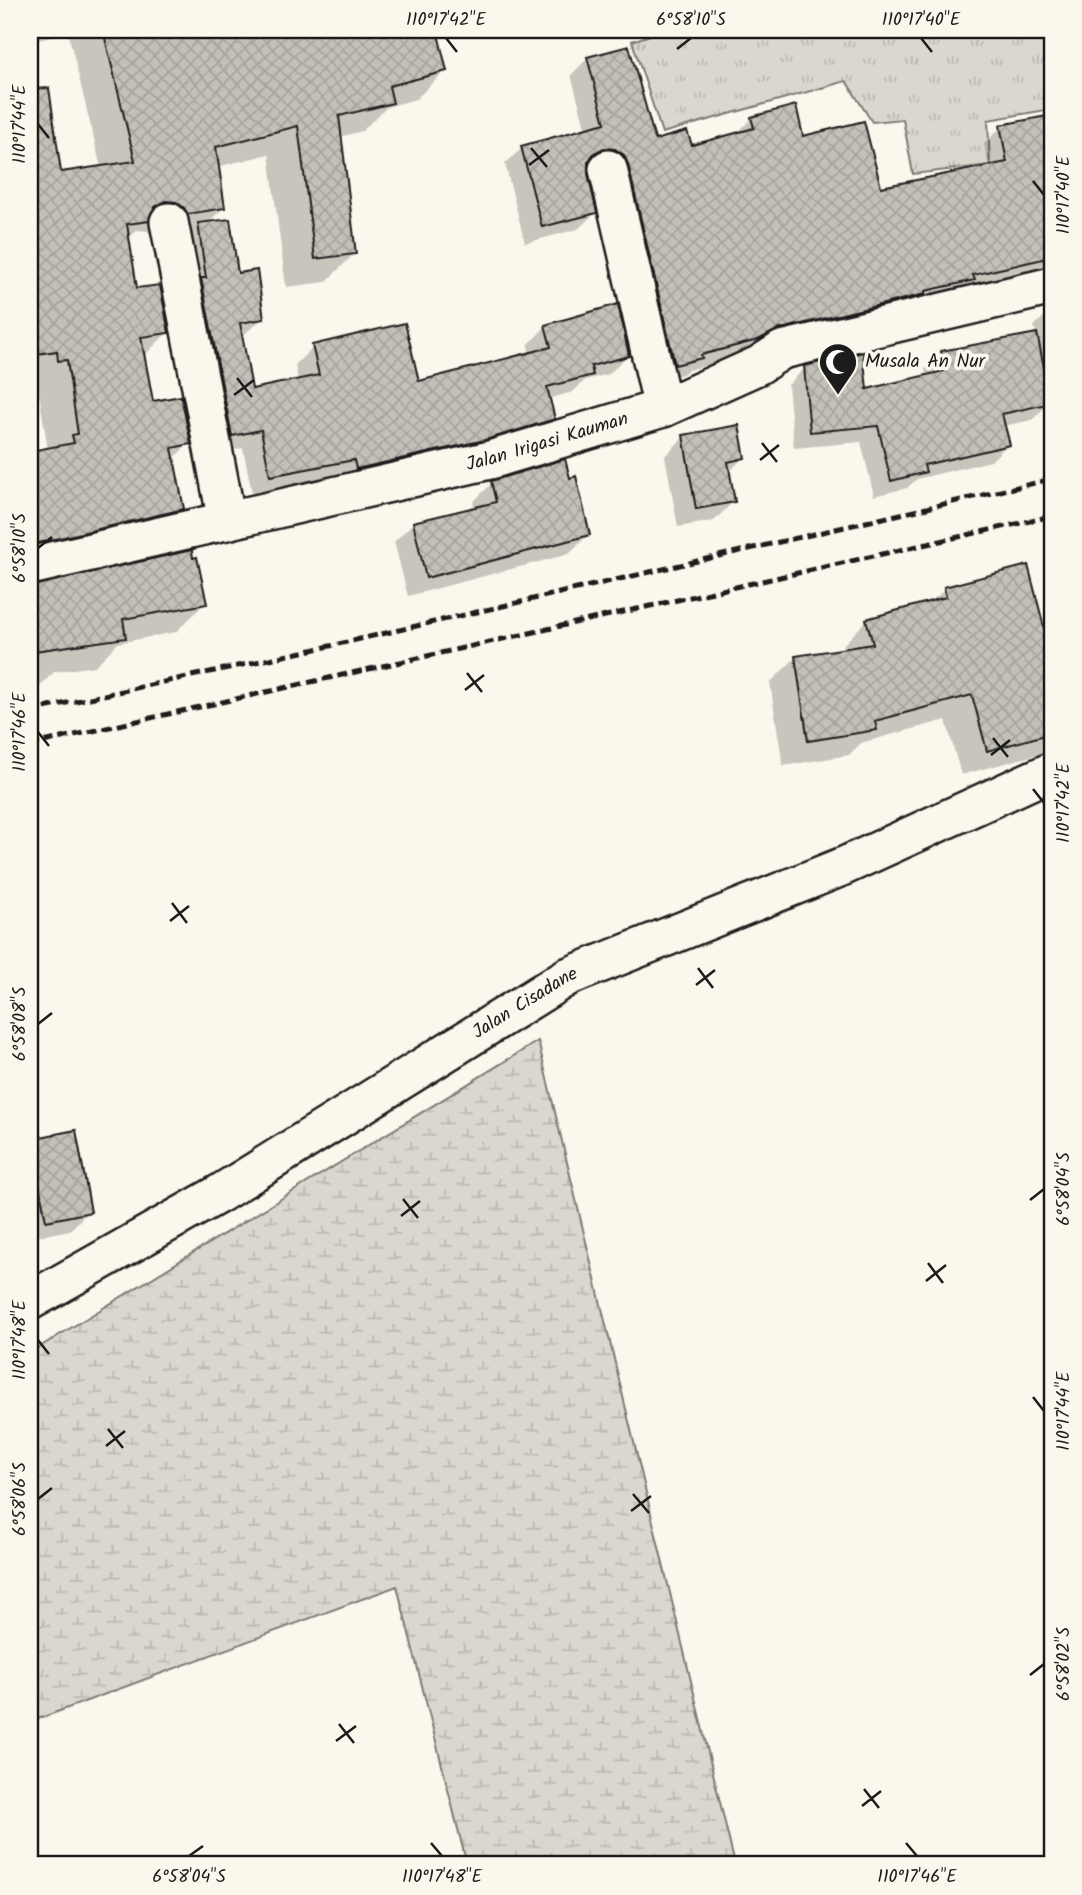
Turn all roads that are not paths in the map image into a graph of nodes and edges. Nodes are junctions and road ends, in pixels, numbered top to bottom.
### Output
1 (608, 169) dead end
2 (169, 222) dead end
3 (1052, 286) edge
4 (663, 408) junction
5 (227, 521) junction
6 (30, 566) edge
7 (1052, 771) edge
8 (30, 1301) edge

1 - 4 street
2 - 5 street
3 - 4 street, Jalan Irigasi Kauman
4 - 5 street, Jalan Irigasi Kauman
5 - 6 street, Jalan Irigasi Kauman
7 - 8 street, Jalan Cisadane

